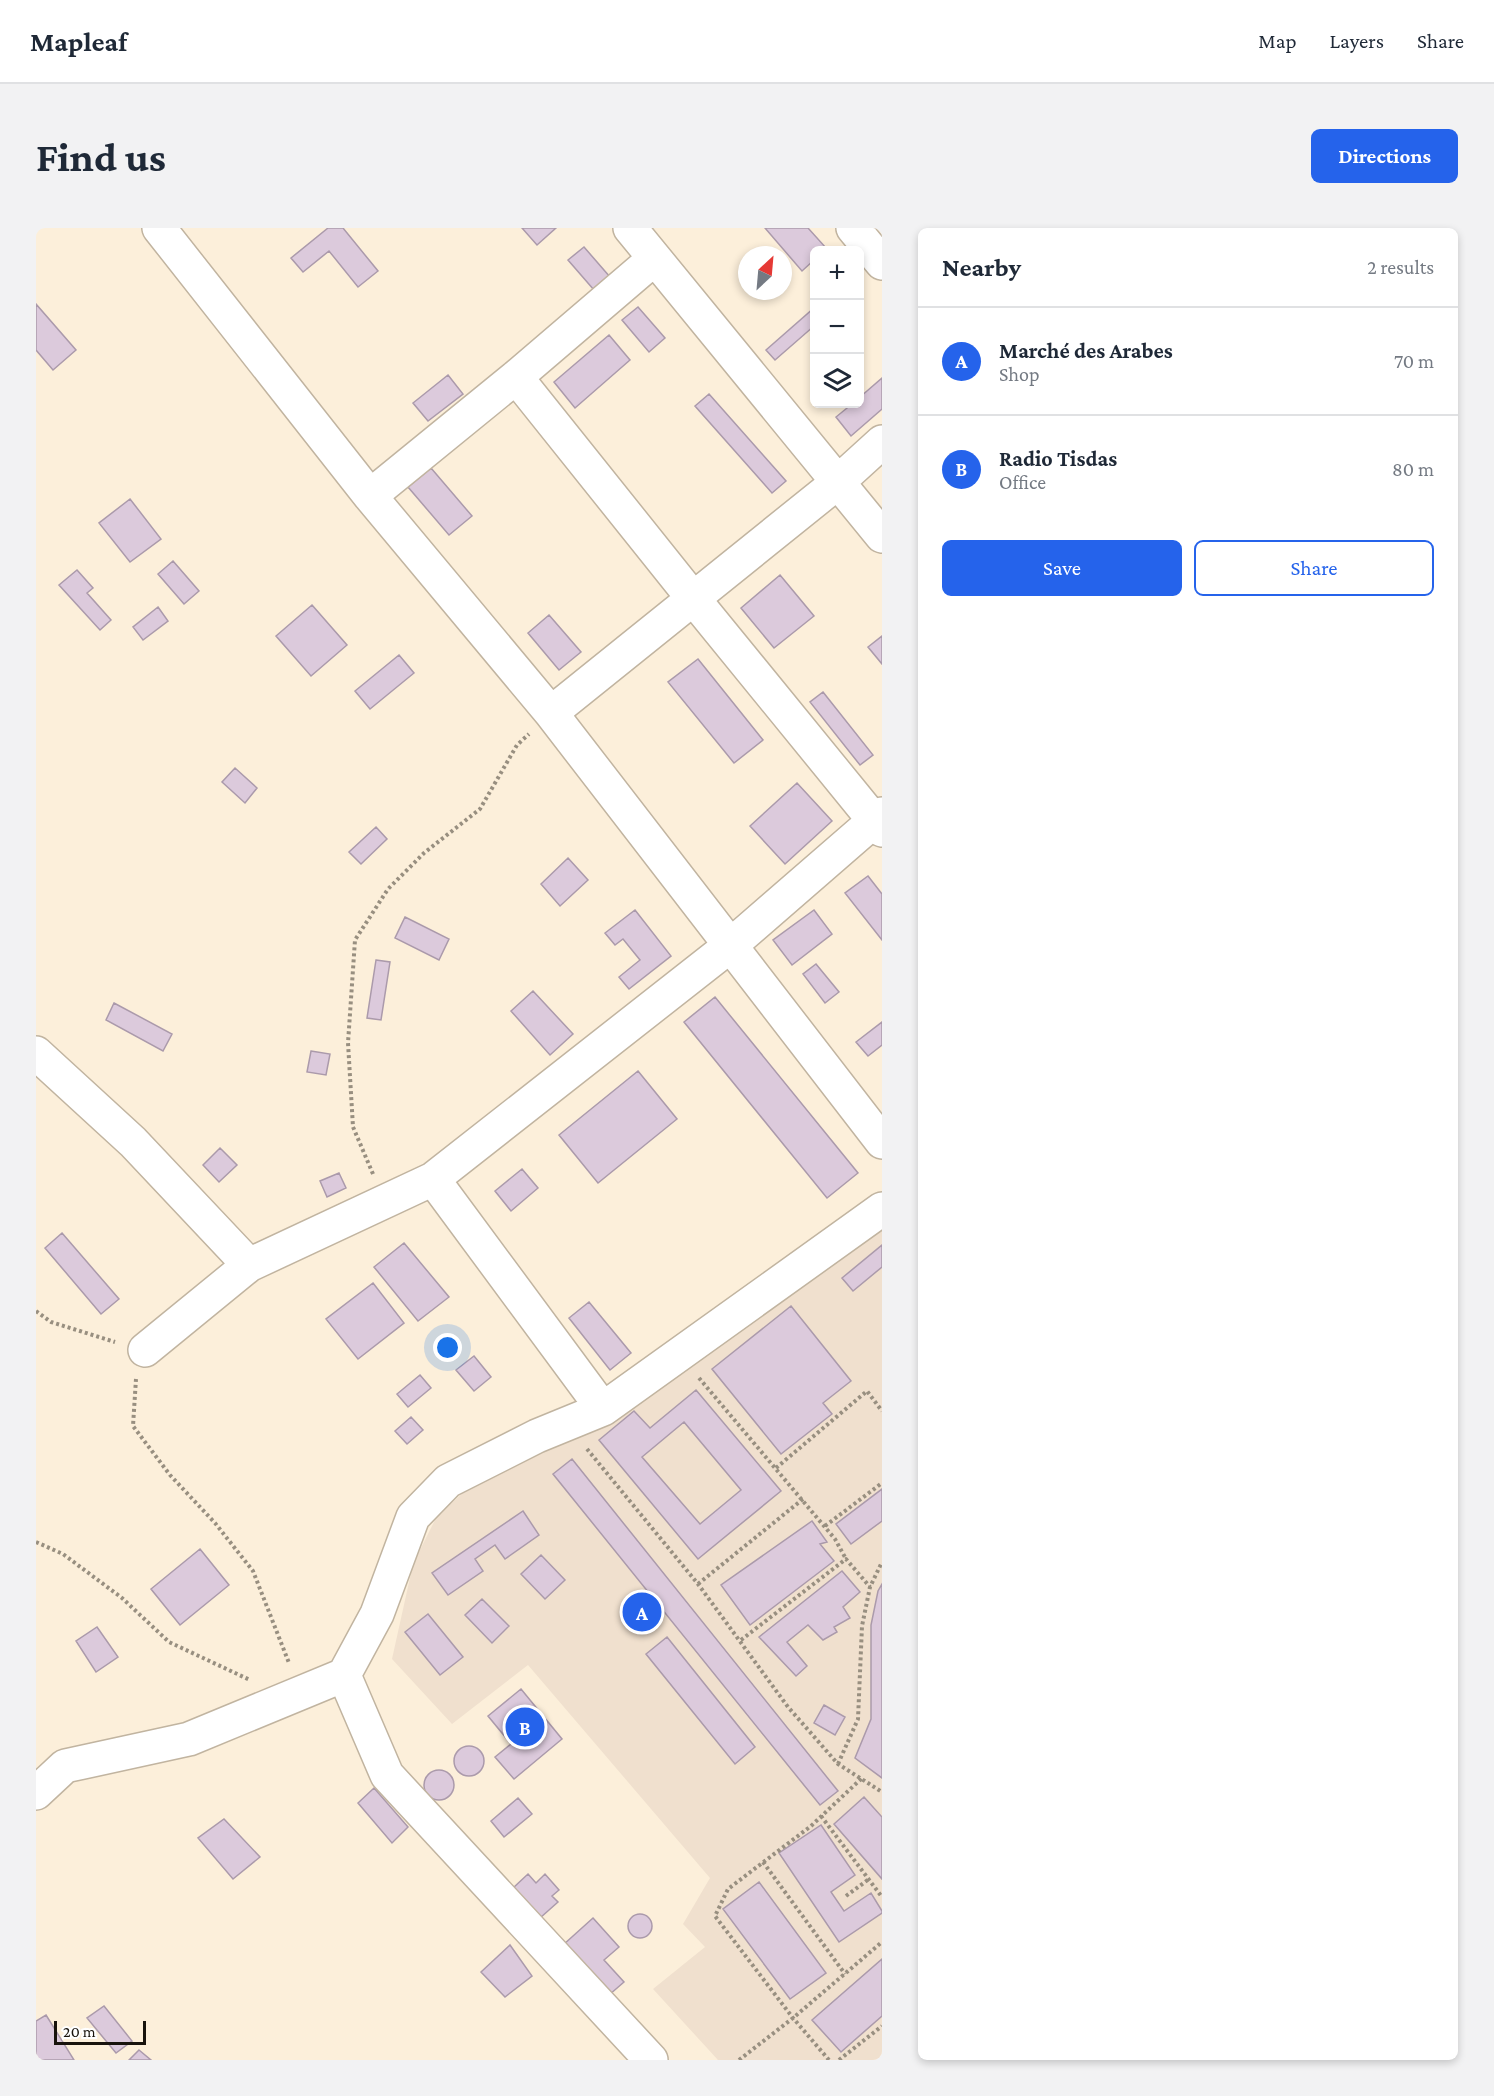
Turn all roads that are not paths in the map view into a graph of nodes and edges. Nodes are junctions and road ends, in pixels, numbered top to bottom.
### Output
1 (159, 228) edge
2 (630, 228) edge
3 (853, 228) edge
4 (654, 259) junction
5 (882, 263) edge
6 (516, 377) junction
7 (882, 442) edge
8 (838, 482) junction
9 (369, 496) junction
10 (882, 536) edge
11 (692, 597) junction
12 (551, 713) junction
13 (880, 822) edge
14 (731, 945) junction
15 (36, 1053) edge
16 (882, 1142) edge
17 (434, 1179) junction
18 (882, 1209) edge
19 (249, 1265) junction
20 (145, 1350) road end
21 (603, 1409) junction
22 (344, 1675) junction
23 (36, 1793) edge
24 (651, 2060) edge

1 - 9 street
2 - 4 street
3 - 5 street
4 - 6 street
4 - 8 street
6 - 9 street
6 - 11 street
7 - 8 street
8 - 10 street
8 - 11 street
9 - 12 street
11 - 12 street
11 - 13 street
12 - 14 street
13 - 14 street
14 - 16 street
14 - 17 street
15 - 19 street
17 - 19 street
17 - 21 street
18 - 21 street
19 - 20 street
21 - 22 street
22 - 23 street
22 - 24 street

